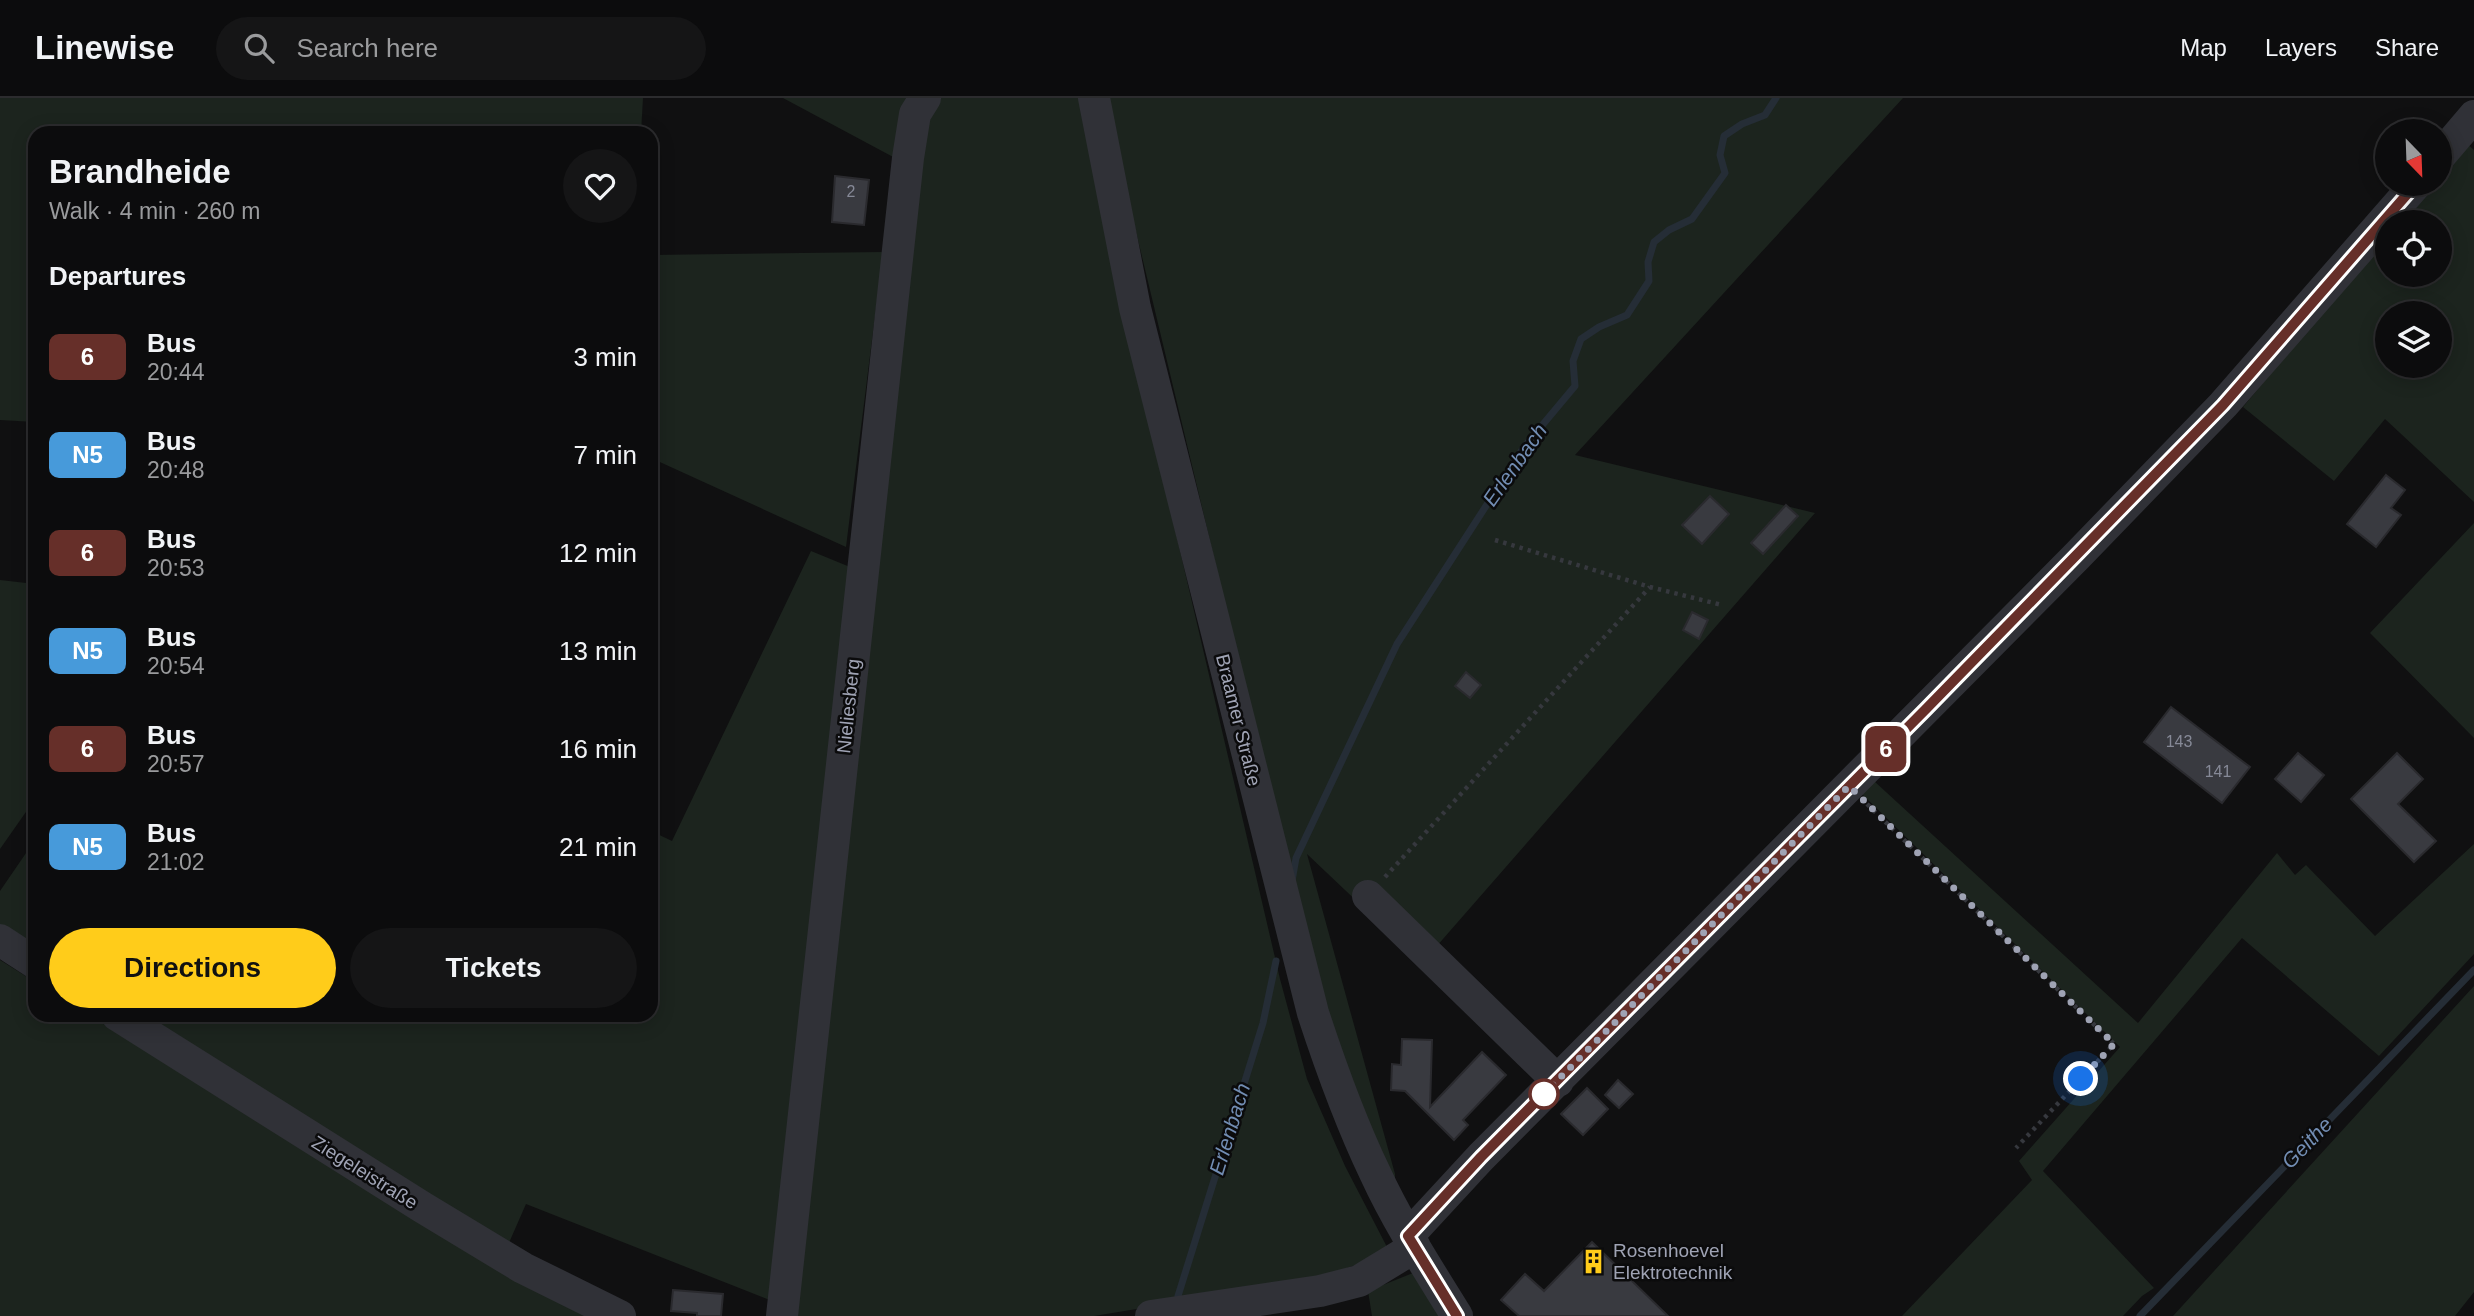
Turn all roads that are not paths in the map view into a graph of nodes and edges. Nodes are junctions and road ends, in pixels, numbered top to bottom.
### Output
1 (925, 98) edge
2 (1094, 98) edge
3 (2474, 116) edge
4 (2452, 142) edge
5 (2406, 196) edge
6 (1368, 895) road end
7 (0, 940) edge
8 (28, 958) edge
9 (128, 1022) edge
10 (1558, 1081) junction
11 (1411, 1242) junction
12 (620, 1316) edge
13 (782, 1316) edge
14 (1151, 1316) edge
15 (1457, 1316) edge

1 - 13 street, Nieliesberg
2 - 11 street, Braamer Straße
3 - 4 street
5 - 10 street
6 - 10 street
7 - 8 street
9 - 12 street, Ziegeleistraße
10 - 11 street
11 - 14 street
11 - 15 street, Braamer Straße

